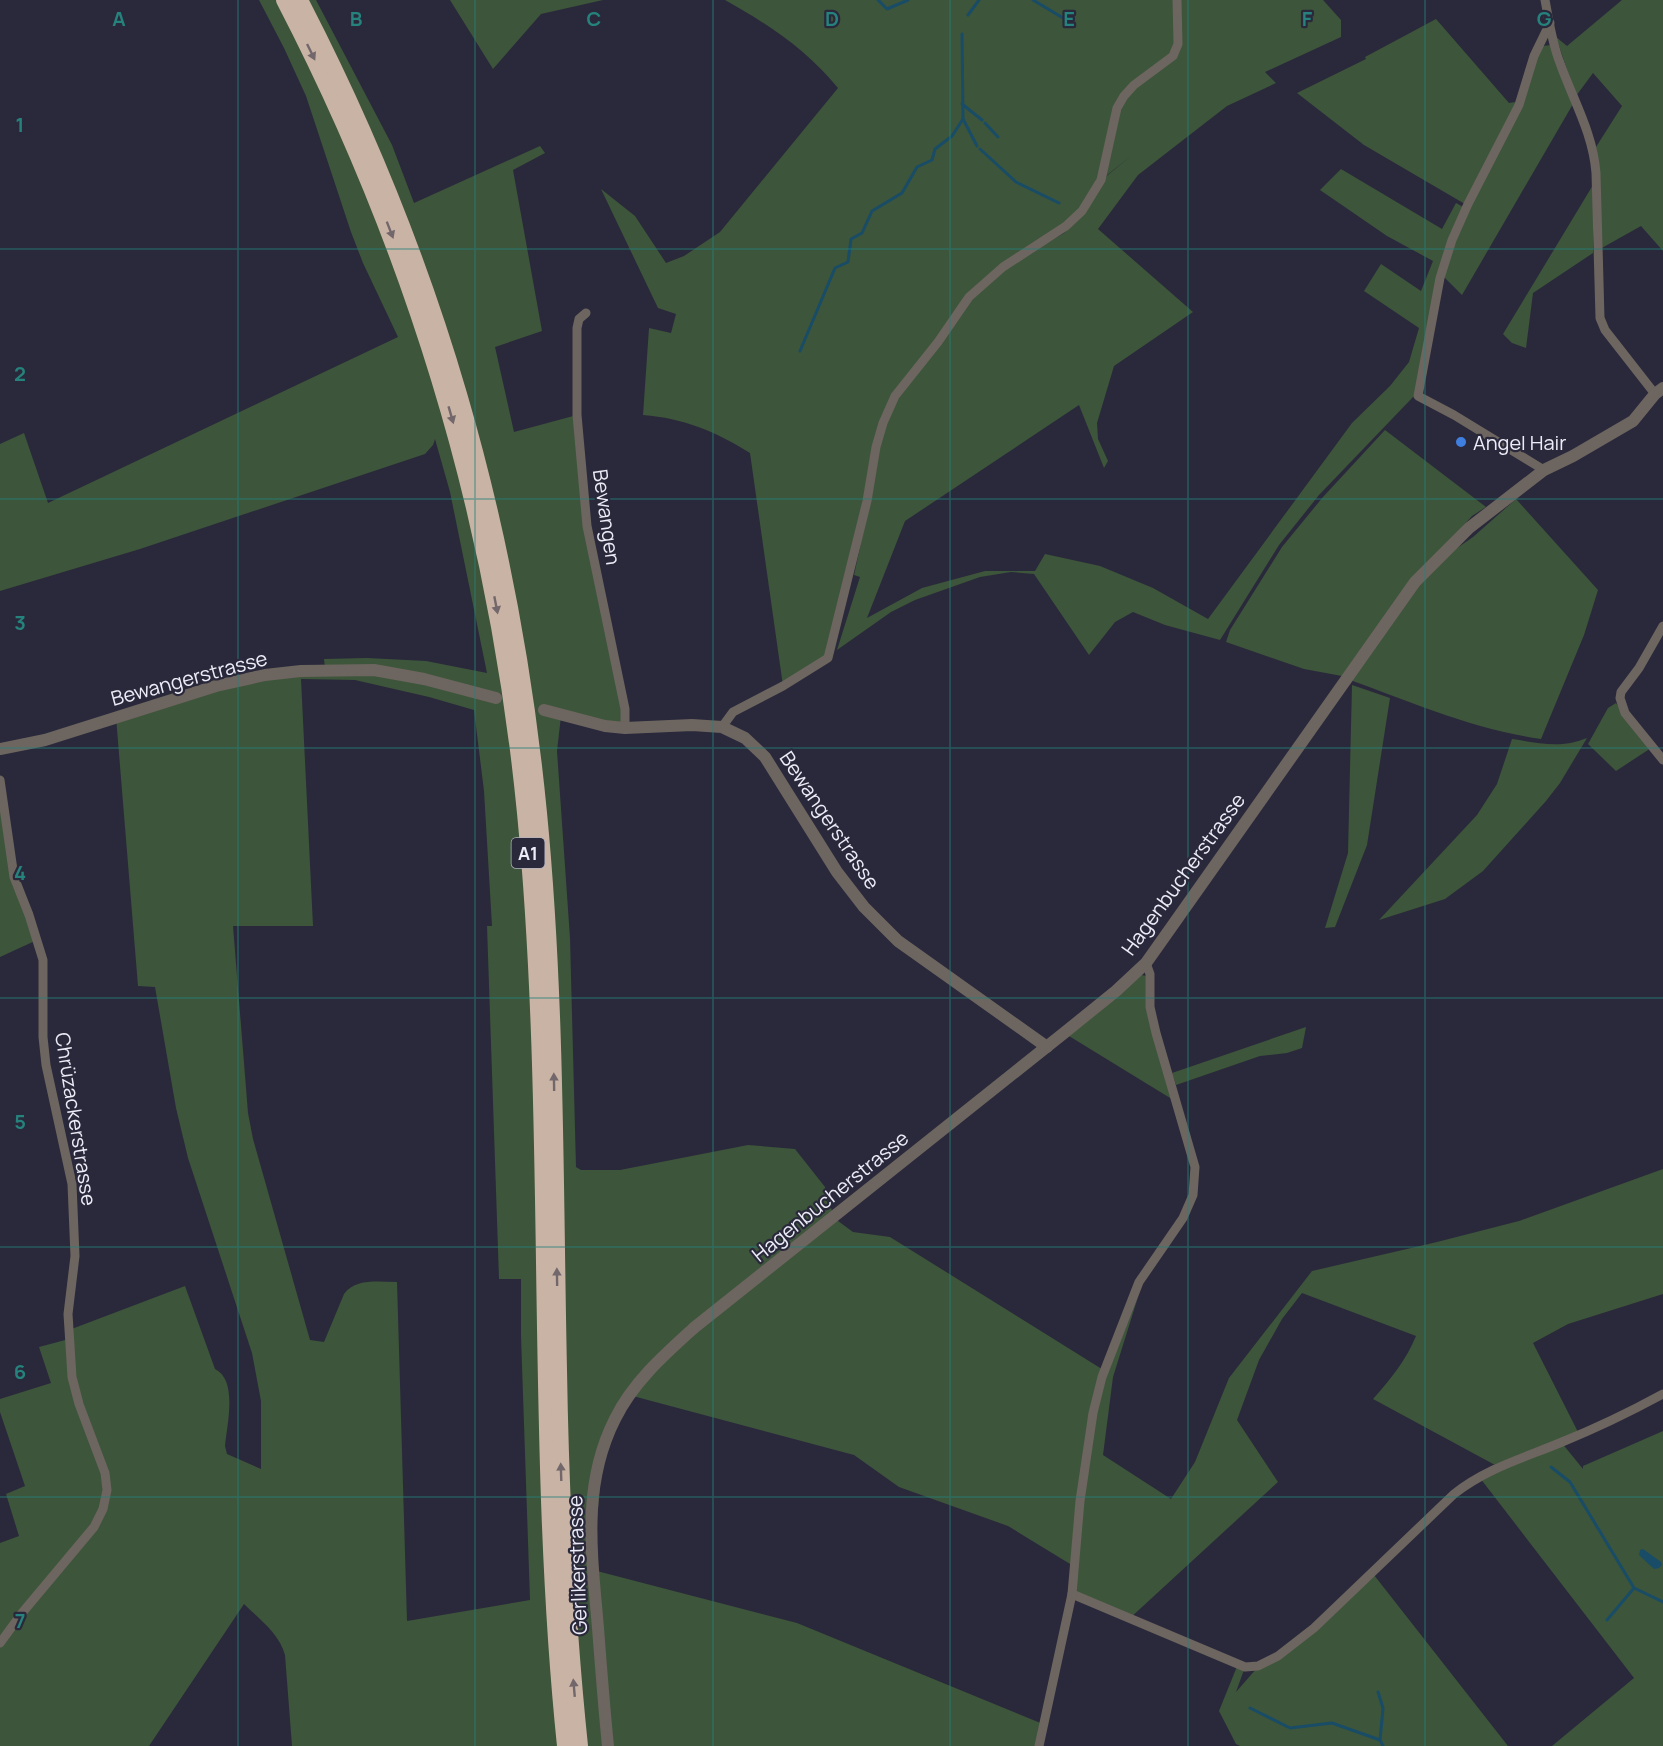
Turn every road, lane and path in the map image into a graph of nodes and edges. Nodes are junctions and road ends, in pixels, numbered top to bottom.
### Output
1 (284, 0) edge
2 (300, 0) edge
3 (1177, 0) edge
4 (1545, 0) edge
5 (1550, 23) junction
6 (586, 313) dead end
7 (1659, 391) edge
8 (1544, 470) junction
9 (1663, 626) edge
10 (496, 698) dead end
11 (544, 711) dead end
12 (722, 727) junction
13 (625, 728) junction
14 (0, 749) edge
15 (1663, 760) edge
16 (0, 780) edge
17 (1146, 963) junction
18 (1047, 1047) junction
19 (632, 1391) joint
20 (1663, 1394) edge
21 (1072, 1594) junction
22 (0, 1643) edge
23 (565, 1746) edge
24 (580, 1746) edge
25 (608, 1746) edge
26 (1039, 1746) edge

1 -> 23 highway, A1
24 -> 2 highway, A1
3 - 12 street
4 - 5 street
5 - 7 street
5 - 8 street
6 - 13 street, Bewangen
7 - 8 street, Hagenbucherstrasse
8 - 17 street, Hagenbucherstrasse
9 - 15 street
10 - 14 street, Bewangerstrasse
11 - 13 street, Bewangerstrasse
12 - 13 street, Bewangerstrasse
12 - 18 street, Bewangerstrasse
16 - 22 street, Chrüzackerstrasse
17 - 18 street, Hagenbucherstrasse
17 - 21 street
18 - 19 street, Hagenbucherstrasse
19 - 25 street, Gerlikerstrasse
20 - 21 street
21 - 26 street

